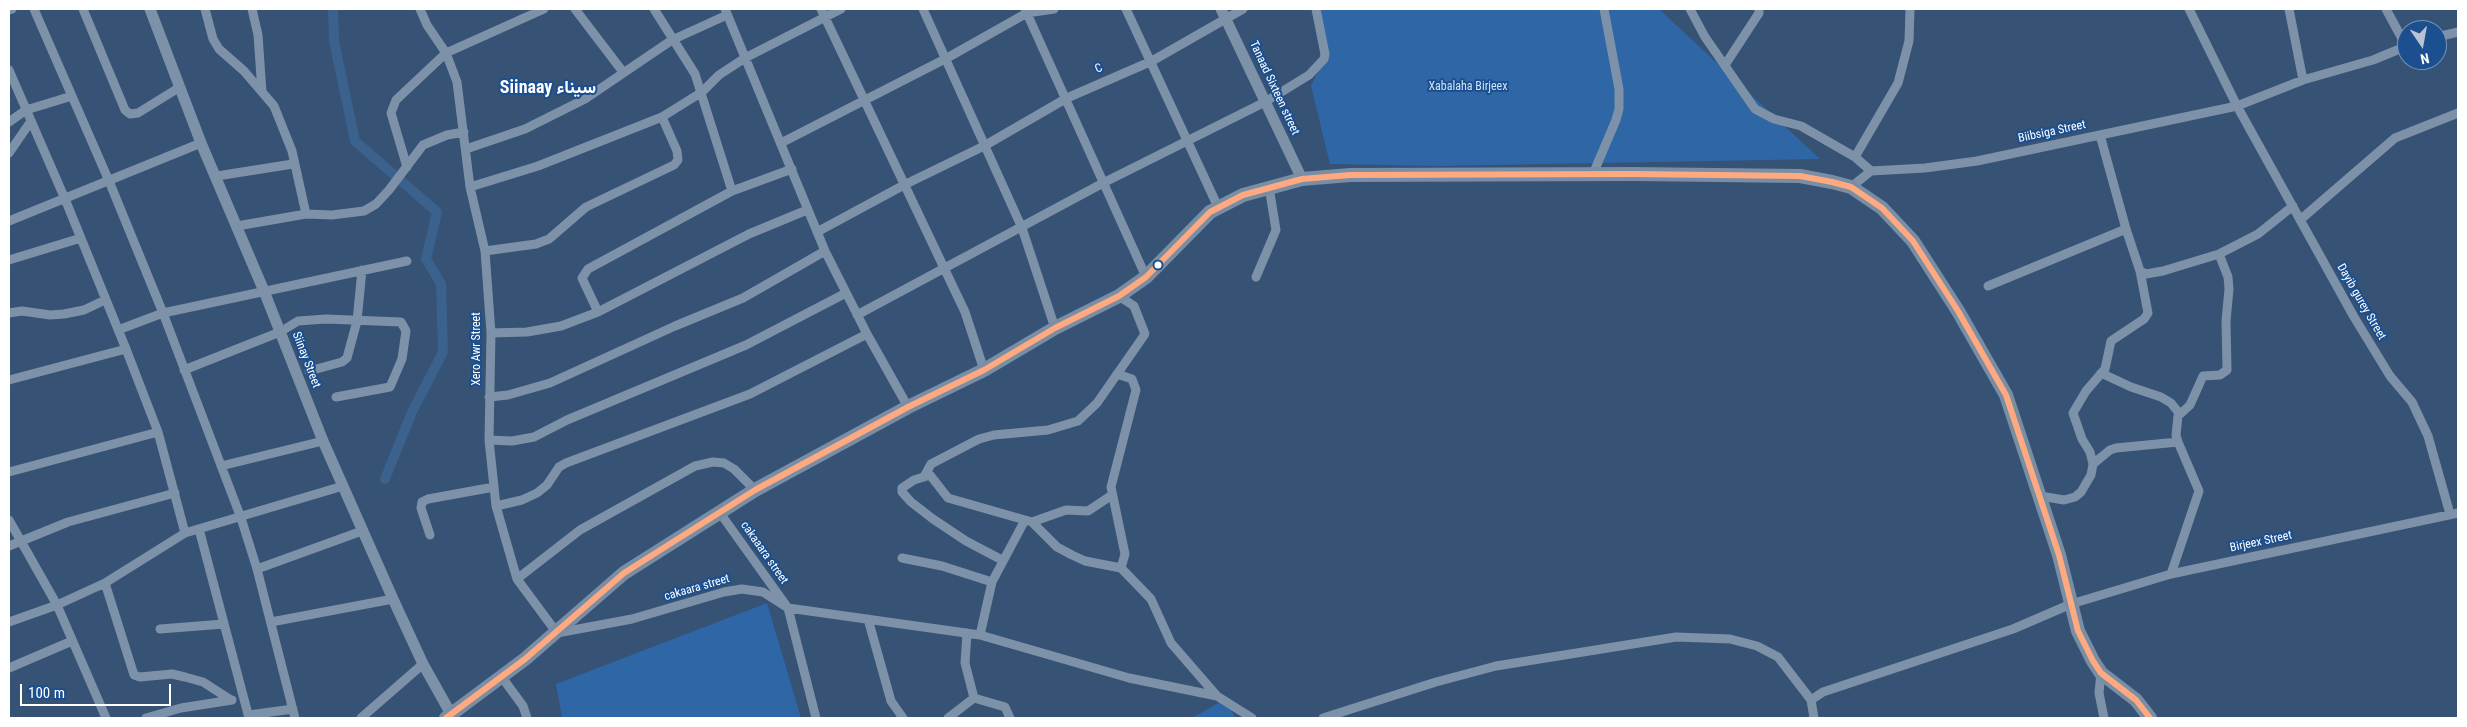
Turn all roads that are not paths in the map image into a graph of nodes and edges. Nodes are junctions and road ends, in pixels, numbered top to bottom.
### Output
1 (12, 9) edge
2 (34, 9) edge
3 (83, 9) edge
4 (150, 9) edge
5 (205, 9) edge
6 (252, 9) edge
7 (420, 9) edge
8 (544, 9) edge
9 (576, 9) edge
10 (654, 9) edge
11 (841, 9) edge
12 (923, 9) edge
13 (1054, 9) edge
14 (1126, 9) edge
15 (1243, 9) edge
16 (1316, 9) edge
17 (1604, 9) edge
18 (1690, 9) edge
19 (1759, 9) edge
20 (1910, 9) edge
21 (2189, 9) edge
22 (2289, 9) edge
23 (2386, 9) edge
24 (9, 10) edge
25 (1026, 11) edge
26 (726, 12) edge
27 (823, 13) edge
28 (1224, 13) edge
29 (2397, 28) edge
30 (672, 40) junction
31 (2397, 50) edge
32 (446, 53) junction
33 (744, 58) junction
34 (947, 58) junction
35 (1152, 61) junction
36 (1725, 65) junction
37 (9, 70) edge
38 (623, 72) junction
39 (2303, 80) junction
40 (180, 87) junction
41 (702, 92) junction
42 (262, 93) junction
43 (72, 96) junction
44 (1067, 98) junction
45 (864, 100) junction
46 (1265, 102) junction
47 (2237, 106) junction
48 (26, 110) junction
49 (2458, 113) edge
50 (662, 117) junction
51 (9, 122) edge
52 (31, 122) junction
53 (464, 132) junction
54 (2100, 135) junction
55 (1188, 141) junction
56 (201, 143) junction
57 (781, 144) junction
58 (984, 146) junction
59 (466, 150) junction
60 (9, 153) edge
61 (1855, 157) junction
62 (294, 164) junction
63 (792, 168) junction
64 (405, 170) junction
65 (1871, 171) junction
66 (1593, 174) junction
67 (217, 176) junction
68 (1302, 179) junction
69 (109, 181) junction
70 (1105, 182) junction
71 (904, 185) junction
72 (470, 187) junction
73 (1269, 187) junction
74 (1851, 187) junction
75 (732, 192) junction
76 (65, 199) junction
77 (2293, 206) junction
78 (1218, 207) junction
79 (807, 210) junction
80 (306, 214) junction
81 (2300, 220) junction
82 (9, 221) edge
83 (237, 226) junction
84 (1022, 228) junction
85 (2126, 229) junction
86 (817, 232) junction
87 (81, 238) junction
88 (485, 251) junction
89 (825, 251) junction
90 (2219, 254) junction
91 (9, 260) edge
92 (406, 261) dead end
93 (943, 268) junction
94 (362, 270) junction
95 (2140, 271) junction
96 (1256, 276) dead end
97 (1146, 277) junction
98 (1988, 286) dead end
99 (264, 291) junction
100 (846, 293) junction
101 (1119, 296) junction
102 (105, 300) junction
103 (598, 312) junction
104 (9, 313) edge
105 (163, 313) junction
106 (857, 315) junction
107 (357, 321) junction
108 (1055, 328) junction
109 (118, 330) junction
110 (280, 332) junction
111 (491, 332) junction
112 (867, 334) junction
113 (126, 348) junction
114 (184, 370) junction
115 (984, 370) junction
116 (309, 371) dead end
117 (2102, 373) junction
118 (1117, 374) junction
119 (9, 380) edge
120 (336, 397) dead end
121 (489, 397) junction
122 (908, 406) junction
123 (2179, 413) junction
124 (158, 432) junction
125 (489, 440) junction
126 (323, 441) junction
127 (2178, 442) junction
128 (2093, 464) junction
129 (221, 466) junction
130 (9, 472) edge
131 (924, 476) junction
132 (343, 486) junction
133 (494, 487) junction
134 (755, 490) junction
135 (174, 492) junction
136 (1112, 495) junction
137 (2040, 496) junction
138 (496, 506) junction
139 (720, 513) junction
140 (2454, 513) edge
141 (241, 518) junction
142 (9, 520) edge
143 (1028, 521) junction
144 (199, 529) junction
145 (362, 531) junction
146 (185, 534) junction
147 (430, 535) dead end
148 (20, 540) junction
149 (9, 546) edge
150 (902, 558) dead end
151 (1002, 560) junction
152 (1120, 568) junction
153 (257, 569) junction
154 (2171, 574) junction
155 (517, 578) junction
156 (992, 582) junction
157 (104, 583) junction
158 (393, 599) junction
159 (2072, 604) junction
160 (57, 605) junction
161 (788, 608) junction
162 (868, 619) junction
163 (9, 622) edge
164 (271, 622) junction
165 (224, 624) junction
166 (160, 629) dead end
167 (557, 633) junction
168 (967, 633) junction
169 (980, 635) junction
170 (72, 641) junction
171 (423, 664) junction
172 (9, 668) edge
173 (2101, 673) junction
174 (501, 676) junction
175 (1217, 696) junction
176 (974, 698) junction
177 (244, 699) junction
178 (231, 700) junction
179 (1811, 700) junction
180 (294, 714) edge
181 (449, 716) edge
182 (249, 717) edge
183 (106, 718) edge
184 (146, 718) edge
185 (361, 718) edge
186 (527, 718) edge
187 (816, 718) edge
188 (903, 718) edge
189 (948, 718) edge
190 (1010, 718) edge
191 (1252, 718) edge
192 (1323, 718) edge
193 (1814, 718) edge
194 (2104, 718) edge
195 (2150, 718) edge

1 - 24 street
2 - 43 street
3 - 40 street
4 - 40 street, Siinay Street
5 - 42 street
6 - 42 street
7 - 32 street, Xero Awr Street
8 - 32 street
9 - 38 street
10 - 30 street
11 - 27 street
12 - 34 street
13 - 25 street
14 - 35 street
15 - 28 street, C
16 - 46 street
17 - 66 street
18 - 36 street
19 - 36 street
20 - 61 street
21 - 47 street, Dayib gurey Street
22 - 39 street
23 - 29 street
25 - 34 street
25 - 44 street
26 - 30 street
26 - 33 street
27 - 33 street
27 - 45 street
28 - 35 street, C
28 - 46 street, Tanaad Sixteen street
30 - 38 street
30 - 41 street
31 - 39 street, Biibsiga Street
32 - 53 street, Xero Awr Street
32 - 64 street
33 - 41 street
33 - 57 street
34 - 45 street
34 - 58 street
35 - 44 street, C
35 - 55 street
36 - 61 street
37 - 48 street
38 - 59 street
39 - 47 street, Biibsiga Street
40 - 56 street, Siinay Street
41 - 50 street
41 - 75 street
42 - 62 street
43 - 48 street
43 - 69 street
44 - 58 street, C
44 - 70 street
45 - 57 street
45 - 71 street
46 - 55 street
46 - 68 street, Tanaad Sixteen street
47 - 54 street, Biibsiga Street
47 - 77 street, Dayib gurey Street
48 - 51 street
48 - 52 street
49 - 81 street
50 - 72 street
50 - 88 street
52 - 60 street
52 - 76 street
53 - 59 street, Xero Awr Street
53 - 64 street
54 - 65 street, Biibsiga Street
54 - 85 street
55 - 70 street
55 - 78 street
56 - 67 street, Siinay Street
56 - 69 street
57 - 63 street
58 - 71 street, C
58 - 84 street
59 - 72 street, Xero Awr Street
61 - 65 street
62 - 67 street
62 - 80 street
63 - 75 street
63 - 79 street
64 - 80 street
65 - 74 street
66 - 68 main road
66 - 74 main road
67 - 83 street, Siinay Street
68 - 73 main road
69 - 76 street
69 - 105 street
70 - 84 street
70 - 97 street
71 - 86 street, C
71 - 93 street
72 - 88 street, Xero Awr Street
73 - 78 main road
73 - 96 street
74 - 137 main road
75 - 103 street
76 - 82 street
76 - 87 street
77 - 81 street, Dayib gurey Street
77 - 90 street
78 - 97 main road
79 - 86 street
79 - 103 street
80 - 83 street
81 - 140 street, Dayib gurey Street
83 - 99 street, Siinay Street
84 - 93 street
84 - 108 street
85 - 95 street
85 - 98 street
86 - 89 street
87 - 91 street
87 - 102 street
88 - 111 street, Xero Awr Street
89 - 100 street
89 - 121 street
90 - 95 street
90 - 123 street
92 - 94 street
93 - 106 street
93 - 115 street
94 - 99 street
94 - 107 street
95 - 117 street
97 - 101 main road
99 - 105 street
99 - 110 street, Siinay Street
100 - 106 street
100 - 125 street
101 - 108 main road
101 - 118 street
102 - 104 street
102 - 109 street
103 - 111 street
105 - 109 street
105 - 114 street
106 - 112 street
107 - 110 street
107 - 116 street
107 - 120 street
108 - 115 main road
109 - 113 street
110 - 114 street
110 - 126 street, Siinay Street
111 - 121 street, Xero Awr Street
112 - 122 street
112 - 138 street
113 - 119 street
113 - 124 street
114 - 129 street
115 - 122 main road
117 - 123 street
117 - 128 street
118 - 131 street
118 - 136 street
121 - 125 street, Xero Awr Street
122 - 134 main road
123 - 127 street
124 - 130 street
124 - 135 street
125 - 133 street, Xero Awr Street
126 - 129 street
126 - 132 street, Siinay Street
127 - 128 street
127 - 154 street
128 - 137 street
129 - 141 street
131 - 143 street
131 - 151 street
132 - 141 street
132 - 145 street, Siinay Street
133 - 138 street, Xero Awr Street
133 - 147 street
134 - 139 main road
134 - 155 street
135 - 146 street
135 - 148 street
136 - 143 street
136 - 152 street
137 - 159 main road
138 - 155 street, Xero Awr Street
139 - 161 street, cakaaara street
139 - 167 main road
140 - 154 street, Birjeex Street
141 - 144 street
141 - 153 street
142 - 148 street
143 - 151 street
143 - 152 street
144 - 146 street
144 - 165 street
145 - 153 street
145 - 158 street, Siinay Street
146 - 157 street
148 - 149 street
148 - 160 street
150 - 156 street
151 - 156 street
152 - 175 street
153 - 164 street
154 - 159 street, Birjeex Street
155 - 167 street, Xero Awr Street
156 - 169 street
157 - 160 street
157 - 178 street
158 - 164 street
158 - 171 street, Siinay Street
159 - 173 main road
159 - 179 street, Birjeex Street
160 - 163 street
160 - 170 street
161 - 162 street
161 - 167 street, cakaara street
161 - 187 street
162 - 168 street
162 - 188 street
164 - 180 street
165 - 166 street
165 - 177 street
167 - 174 main road
168 - 169 street
168 - 176 street
169 - 175 street
170 - 172 street
170 - 183 street
171 - 181 street, Siinay Street
171 - 185 street
173 - 194 street
173 - 195 main road
174 - 181 main road
174 - 186 street
175 - 191 street
176 - 189 street
176 - 190 street
177 - 178 street
177 - 182 street
178 - 184 street
179 - 192 street
179 - 193 street
180 - 182 street

